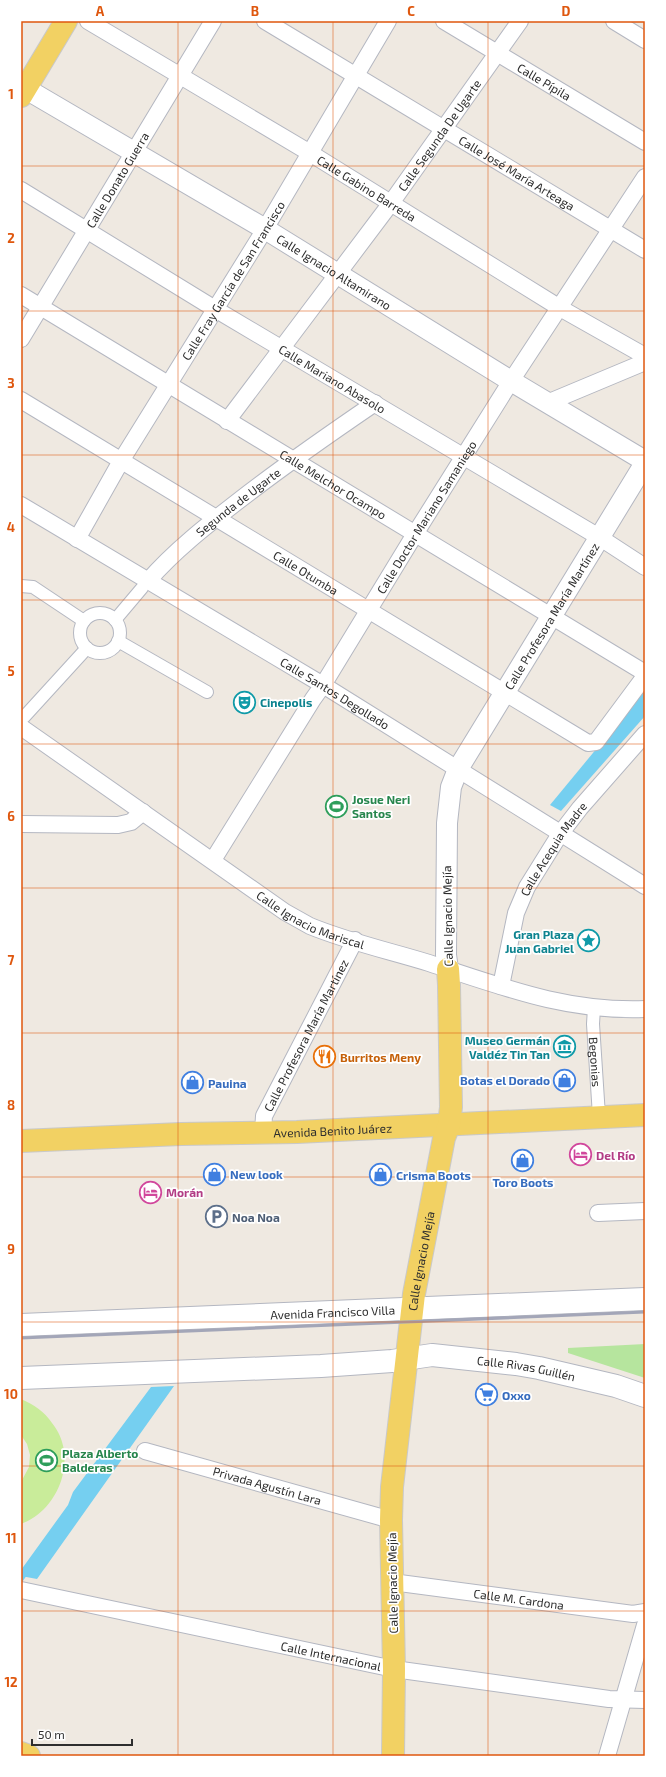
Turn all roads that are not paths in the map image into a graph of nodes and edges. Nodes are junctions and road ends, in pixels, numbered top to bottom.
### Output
1 (66, 21) edge
2 (88, 21) edge
3 (213, 21) edge
4 (265, 21) edge
5 (388, 21) edge
6 (444, 21) edge
7 (520, 21) edge
8 (614, 21) edge
9 (645, 40) edge
10 (497, 54) junction
11 (180, 74) junction
12 (355, 76) junction
13 (22, 90) edge
14 (444, 129) junction
15 (645, 142) edge
16 (134, 153) junction
17 (310, 153) junction
18 (645, 177) edge
19 (21, 190) edge
20 (391, 203) junction
21 (265, 229) junction
22 (611, 230) junction
23 (88, 231) junction
24 (645, 250) edge
25 (337, 275) junction
26 (21, 295) edge
27 (42, 307) junction
28 (560, 308) junction
29 (215, 309) junction
30 (21, 339) edge
31 (282, 348) junction
32 (645, 356) edge
33 (645, 362) edge
34 (511, 381) junction
35 (167, 385) junction
36 (21, 400) edge
37 (375, 403) junction
38 (547, 403) junction
39 (227, 421) junction
40 (463, 457) junction
41 (292, 459) junction
42 (121, 461) junction
43 (645, 462) edge
44 (21, 505) edge
45 (216, 518) junction
46 (415, 534) junction
47 (599, 537) junction
48 (77, 539) junction
49 (645, 567) edge
50 (145, 584) junction
51 (21, 586) edge
52 (369, 610) junction
53 (551, 616) junction
54 (115, 620) junction
55 (84, 621) junction
56 (118, 641) junction
57 (87, 648) junction
58 (645, 674) edge
59 (323, 685) junction
60 (207, 692) dead end
61 (504, 693) junction
62 (23, 722) edge
63 (645, 734) edge
64 (458, 769) junction
65 (143, 812) junction
66 (21, 824) edge
67 (560, 834) junction
68 (213, 860) junction
69 (645, 886) edge
70 (355, 940) junction
71 (448, 969) junction
72 (501, 986) junction
73 (594, 1008) junction
74 (645, 1009) edge
75 (645, 1115) edge
76 (599, 1116) junction
77 (449, 1125) junction
78 (263, 1132) junction
79 (21, 1141) edge
80 (645, 1211) edge
81 (598, 1213) dead end
82 (645, 1299) edge
83 (412, 1308) junction
84 (21, 1325) edge
85 (406, 1360) junction
86 (21, 1378) edge
87 (645, 1396) edge
88 (145, 1451) dead end
89 (391, 1520) junction
90 (392, 1582) junction
91 (27, 1592) edge
92 (645, 1612) edge
93 (645, 1625) edge
94 (394, 1669) junction
95 (624, 1700) junction
96 (645, 1700) edge
97 (21, 1753) edge
98 (29, 1756) edge
99 (393, 1756) edge
100 (607, 1756) edge

1 - 13 main road
2 - 11 street, Calle Gabino Barreda
3 - 11 street, Calle Donato Guerra
4 - 12 street, Calle José María Arteaga
5 - 12 street, Calle Fray García de San Francisco
6 - 10 street, Calle Pípila
7 - 10 street, Calle Segunda De Ugarte
8 - 9 street
10 - 14 street, Calle Segunda De Ugarte
10 - 15 street, Calle Pípila
11 - 16 street, Calle Donato Guerra
11 - 17 street, Calle Gabino Barreda
12 - 14 street, Calle José María Arteaga
12 - 17 street, Calle Fray García de San Francisco
13 - 16 street, Calle Ignacio Altamirano
14 - 20 street, Calle Segunda De Ugarte
14 - 22 street, Calle José María Arteaga
16 - 21 street, Calle Ignacio Altamirano
16 - 23 street, Calle Donato Guerra
17 - 20 street, Calle Gabino Barreda
17 - 21 street, Calle Fray García de San Francisco
18 - 22 street, Calle Doctor Mariano Samaniego
19 - 23 street, Calle Mariano Abasolo
20 - 25 street, Calle Segunda De Ugarte
20 - 28 street, Calle Gabino Barreda
21 - 25 street, Calle Ignacio Altamirano
21 - 29 street, Calle Fray García de San Francisco
22 - 24 street, Calle José María Arteaga
22 - 28 street, Calle Doctor Mariano Samaniego
23 - 27 street, Calle Donato Guerra
23 - 29 street, Calle Mariano Abasolo
25 - 31 street, Calle Segunda De Ugarte
25 - 34 street, Calle Ignacio Altamirano
26 - 27 street, Calle Melchor Ocampo
27 - 30 street, Calle Donato Guerra
27 - 35 street, Calle Melchor Ocampo
28 - 32 street, Calle Gabino Barreda
28 - 34 street, Calle Doctor Mariano Samaniego
29 - 31 street, Calle Mariano Abasolo
29 - 35 street, Calle Fray García de San Francisco
31 - 37 street, Calle Mariano Abasolo
31 - 39 street, Calle Segunda De Ugarte
33 - 38 street
34 - 38 street, Calle Ignacio Altamirano
34 - 40 street, Calle Doctor Mariano Samaniego
35 - 39 street, Calle Melchor Ocampo
35 - 42 street, Calle Fray García de San Francisco
36 - 42 street, Calle Otumba
37 - 40 street, Calle Mariano Abasolo
37 - 41 street, Segunda de Ugarte
38 - 43 street, Calle Ignacio Altamirano
39 - 41 street, Calle Melchor Ocampo
40 - 46 street, Calle Doctor Mariano Samaniego
40 - 47 street, Calle Mariano Abasolo
41 - 45 street, Segunda de Ugarte
41 - 46 street, Calle Melchor Ocampo
42 - 45 street, Calle Otumba
42 - 48 street, Calle Fray García de San Francisco
43 - 47 street, Calle Profesora María Martínez
44 - 48 street, Calle Santos Degollado
45 - 50 street, Segunda de Ugarte
45 - 52 street, Calle Otumba
46 - 52 street, Calle Doctor Mariano Samaniego
46 - 53 street, Calle Melchor Ocampo
47 - 49 street, Calle Mariano Abasolo
47 - 53 street, Calle Profesora María Martínez
48 - 50 street, Calle Santos Degollado
50 - 54 street
50 - 59 street, Calle Santos Degollado
51 - 55 street
52 - 59 street, Calle Doctor Mariano Samaniego
52 - 61 street, Calle Otumba
53 - 58 street, Calle Melchor Ocampo
53 - 61 street, Calle Profesora María Martínez
54 - 55 street
54 - 56 street
55 - 57 street
56 - 57 street
56 - 60 street
57 - 62 street
58 - 61 street, Calle Otumba
59 - 64 street, Calle Santos Degollado
59 - 68 street, Calle Doctor Mariano Samaniego
61 - 64 street, Calle Profesora María Martínez
62 - 65 street, Calle Ignacio Mariscal
63 - 67 street, Calle Acequia Madre
64 - 67 street, Calle Santos Degollado
64 - 71 street, Calle Ignacio Mejía
65 - 66 street
65 - 68 street, Calle Ignacio Mariscal
67 - 69 street, Calle Santos Degollado
67 - 72 street, Calle Acequia Madre
68 - 70 street, Calle Ignacio Mariscal
70 - 71 street, Calle Ignacio Mariscal
70 - 78 street, Calle Profesora María Martínez
71 - 72 street, Calle Ignacio Mariscal
71 - 77 main road, Calle Ignacio Mejía
72 - 73 street, Calle Ignacio Mariscal
73 - 74 street, Calle Ignacio Mariscal
73 - 76 street, Begonias
75 - 76 main road, Avenida Benito Juárez
76 - 77 main road, Avenida Benito Juárez
77 - 78 main road, Avenida Benito Juárez
77 - 83 main road, Calle Ignacio Mejía
78 - 79 main road, Avenida Benito Juárez
80 - 81 street
82 - 83 main road, Avenida Francisco Villa
83 - 84 main road, Avenida Francisco Villa
83 - 85 main road, Calle Ignacio Mejía
85 - 86 main road
85 - 87 main road, Calle Rivas Guillén
85 - 89 main road, Calle Ignacio Mejía
88 - 89 street, Privada Agustín Lara
89 - 90 main road, Calle Ignacio Mejía
90 - 92 street, Calle M. Cardona
90 - 94 main road, Calle Ignacio Mejía
91 - 94 street, Calle Internacional
93 - 95 street
94 - 95 street, Calle Internacional
94 - 99 main road, Calle Ignacio Mejía
95 - 96 street, Calle Internacional
95 - 100 street
97 - 98 main road

